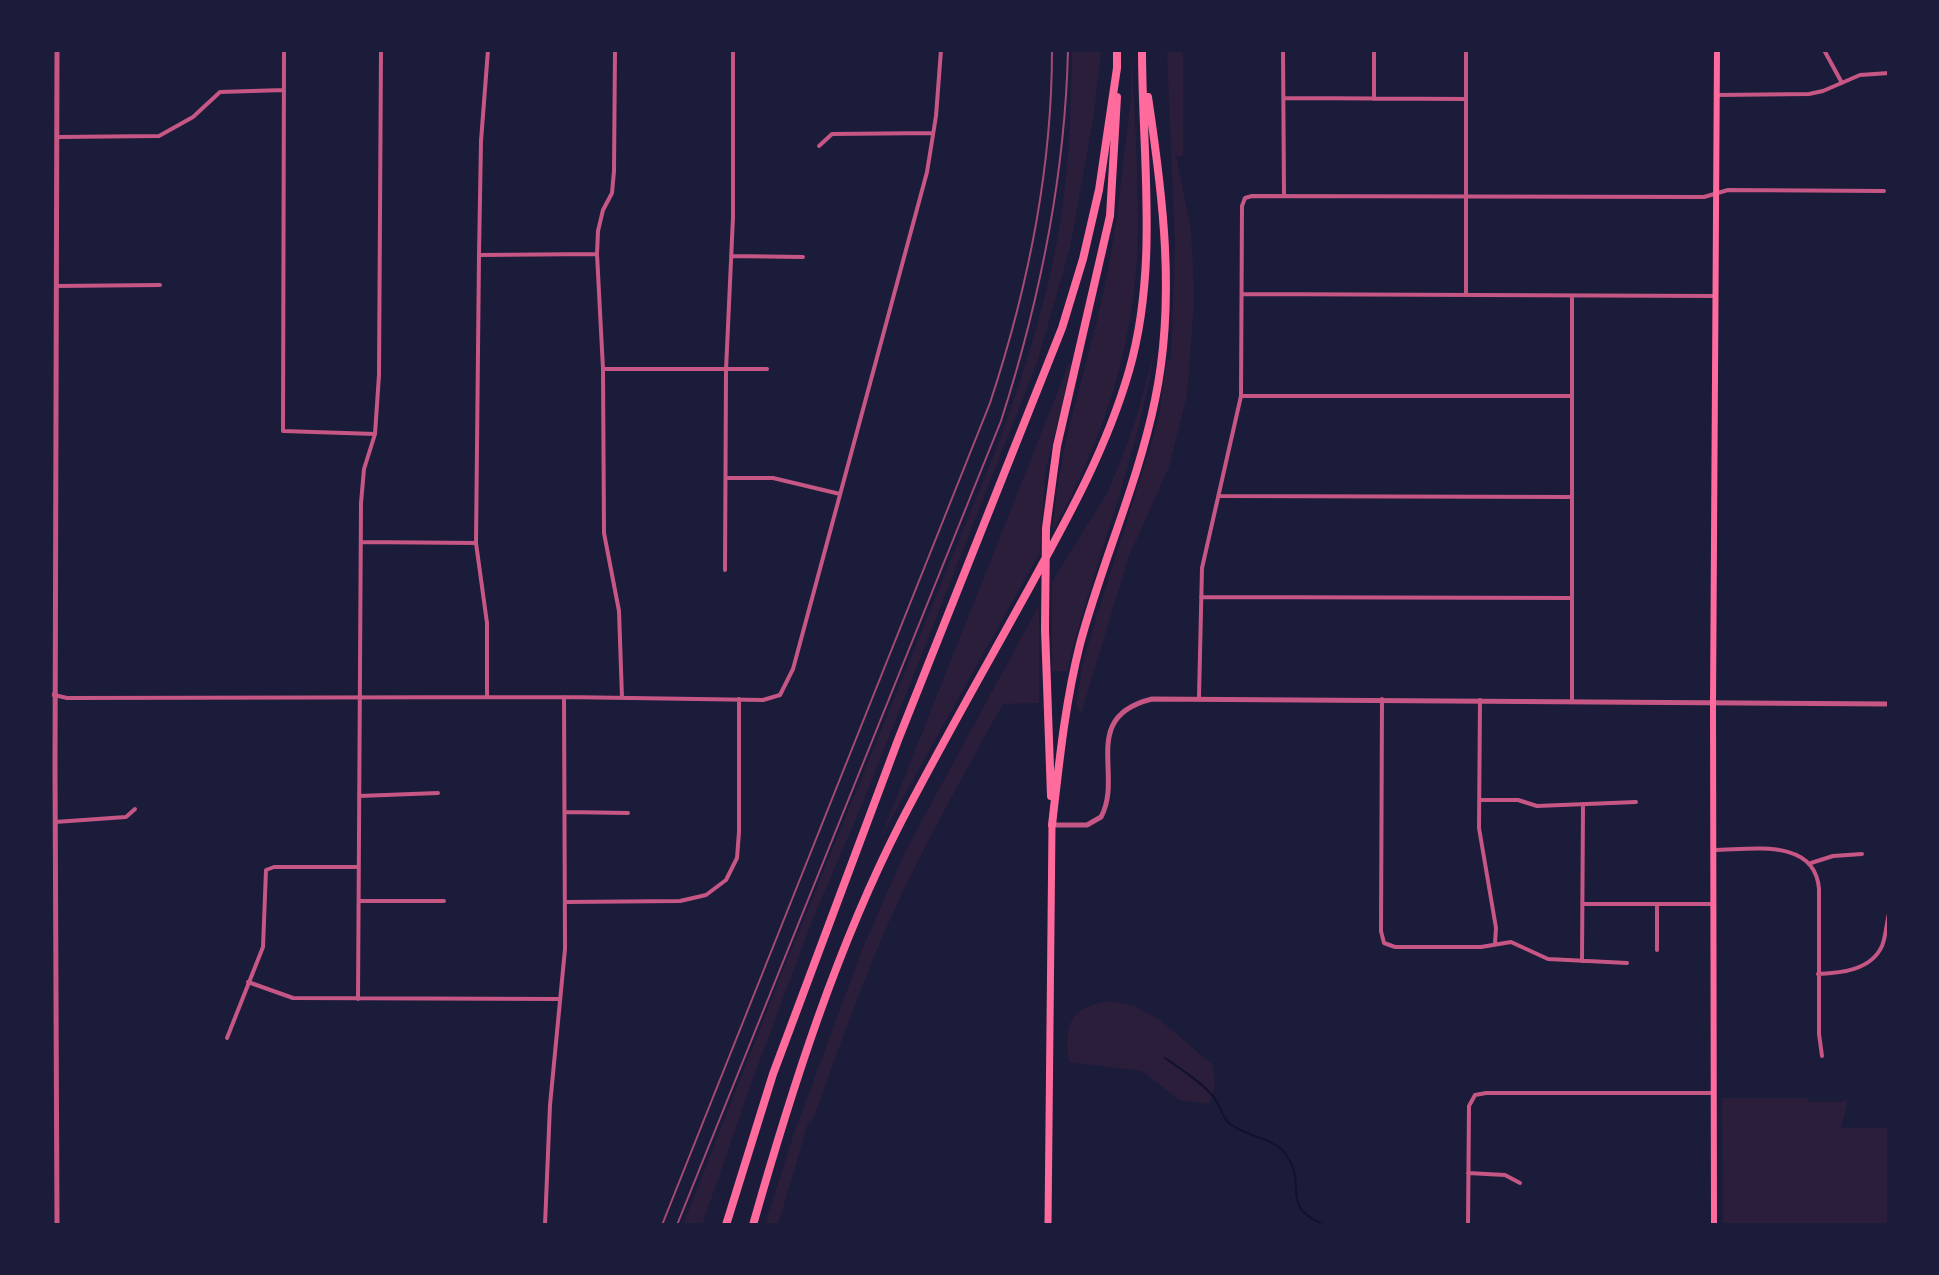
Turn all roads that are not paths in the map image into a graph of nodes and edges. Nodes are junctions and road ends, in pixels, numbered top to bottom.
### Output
1 (57, 50) edge
2 (284, 50) edge
3 (381, 50) edge
4 (488, 50) edge
5 (615, 50) edge
6 (733, 50) edge
7 (941, 50) edge
8 (1117, 50) edge
9 (1142, 50) edge
10 (1283, 50) edge
11 (1374, 50) edge
12 (1466, 50) edge
13 (1717, 50) edge
14 (1824, 50) edge
15 (1142, 60) junction
16 (1117, 68) junction
17 (1889, 73) edge
18 (1842, 83) junction
19 (284, 90) junction
20 (1717, 95) junction
21 (1284, 98) junction
22 (1374, 99) junction
23 (1466, 99) junction
24 (933, 133) junction
25 (56, 137) junction
26 (819, 146) dead end
27 (1884, 191) dead end
28 (1716, 194) junction
29 (1284, 196) junction
30 (1466, 196) junction
31 (597, 254) junction
32 (479, 255) junction
33 (731, 256) junction
34 (803, 257) dead end
35 (53, 263) edge
36 (160, 285) dead end
37 (56, 286) junction
38 (1242, 294) junction
39 (1466, 295) junction
40 (1572, 295) junction
41 (1715, 296) junction
42 (603, 369) junction
43 (767, 369) dead end
44 (726, 370) junction
45 (1241, 396) junction
46 (1572, 396) junction
47 (375, 434) junction
48 (726, 478) junction
49 (840, 494) junction
50 (1220, 496) junction
51 (1572, 497) junction
52 (361, 542) junction
53 (476, 543) junction
54 (725, 570) dead end
55 (52, 575) edge
56 (1201, 597) junction
57 (1572, 598) junction
58 (52, 695) edge
59 (360, 697) junction
60 (487, 697) junction
61 (564, 697) junction
62 (1199, 697) junction
63 (622, 698) junction
64 (739, 699) junction
65 (1382, 699) junction
66 (1480, 700) junction
67 (1572, 701) junction
68 (1713, 703) junction
69 (1889, 704) edge
70 (438, 793) dead end
71 (359, 796) junction
72 (1480, 800) junction
73 (1636, 802) dead end
74 (1583, 804) junction
75 (135, 809) dead end
76 (566, 812) junction
77 (628, 813) dead end
78 (55, 822) junction
79 (1052, 825) junction
80 (1713, 850) junction
81 (1862, 854) dead end
82 (1811, 863) junction
83 (358, 867) junction
84 (53, 881) edge
85 (358, 901) junction
86 (444, 901) dead end
87 (566, 902) junction
88 (1582, 904) junction
89 (1657, 904) junction
90 (1713, 904) junction
91 (1889, 914) edge
92 (1495, 944) junction
93 (1657, 950) dead end
94 (1582, 961) junction
95 (1627, 963) dead end
96 (1818, 974) junction
97 (248, 982) junction
98 (358, 999) junction
99 (560, 999) junction
100 (227, 1038) dead end
101 (1822, 1056) dead end
102 (1714, 1093) junction
103 (1468, 1173) junction
104 (1520, 1183) dead end
105 (53, 1188) edge
106 (57, 1225) edge
107 (545, 1225) edge
108 (726, 1225) edge
109 (753, 1225) edge
110 (1048, 1225) edge
111 (1468, 1225) edge
112 (1714, 1225) edge

1 - 25 street
2 - 19 street
3 - 47 street
4 - 32 street
5 - 31 street
6 - 33 street
7 - 24 street
8 - 16 highway
9 - 15 highway
10 - 21 street
11 - 22 street
12 - 23 street
13 - 20 main road
14 - 18 street
15 - 79 highway
15 - 109 highway
16 - 79 highway
16 - 108 highway
17 - 18 street
18 - 20 street
19 - 25 street
19 - 47 street
20 - 28 main road
21 - 22 street
21 - 29 street
22 - 23 street
23 - 30 street
24 - 26 street
24 - 49 street
25 - 35 street
27 - 28 street
28 - 30 street
28 - 41 main road
29 - 30 street
29 - 38 street
30 - 39 street
31 - 32 street
31 - 42 street
32 - 53 street
33 - 34 street
33 - 44 street
35 - 37 street
36 - 37 street
37 - 55 street
38 - 39 street
38 - 45 street
39 - 40 street
40 - 41 street
40 - 46 street
41 - 68 main road
42 - 44 street
42 - 63 street
43 - 44 street
44 - 48 street
45 - 46 street
45 - 50 street
46 - 51 street
47 - 52 street
48 - 49 street
48 - 54 street
49 - 64 street
50 - 51 street
50 - 56 street
51 - 57 street
52 - 53 street
52 - 59 street
53 - 60 street
55 - 58 street
56 - 57 street
56 - 62 street
57 - 67 street
58 - 59 street
58 - 78 street
59 - 60 street
59 - 71 street
60 - 61 street
61 - 63 street
61 - 76 street
62 - 65 street
62 - 79 street
63 - 64 street
64 - 87 street
65 - 66 street
65 - 92 street
66 - 67 street
66 - 72 street
67 - 68 street
68 - 69 street
68 - 80 main road
70 - 71 street
71 - 83 street
72 - 74 street
72 - 92 street
73 - 74 street
74 - 88 street
75 - 78 street
76 - 77 street
76 - 87 street
78 - 84 street
79 - 110 main road
80 - 82 street
80 - 90 main road
81 - 82 street
82 - 96 street
83 - 85 street
83 - 97 street
84 - 105 street
85 - 86 street
85 - 98 street
87 - 99 street
88 - 89 street
88 - 94 street
89 - 90 street
89 - 93 street
90 - 102 main road
91 - 96 street
92 - 94 street
94 - 95 street
96 - 101 street
97 - 98 street
97 - 100 street
98 - 99 street
99 - 107 street
102 - 103 street
102 - 112 main road
103 - 104 street
103 - 111 street
105 - 106 street

